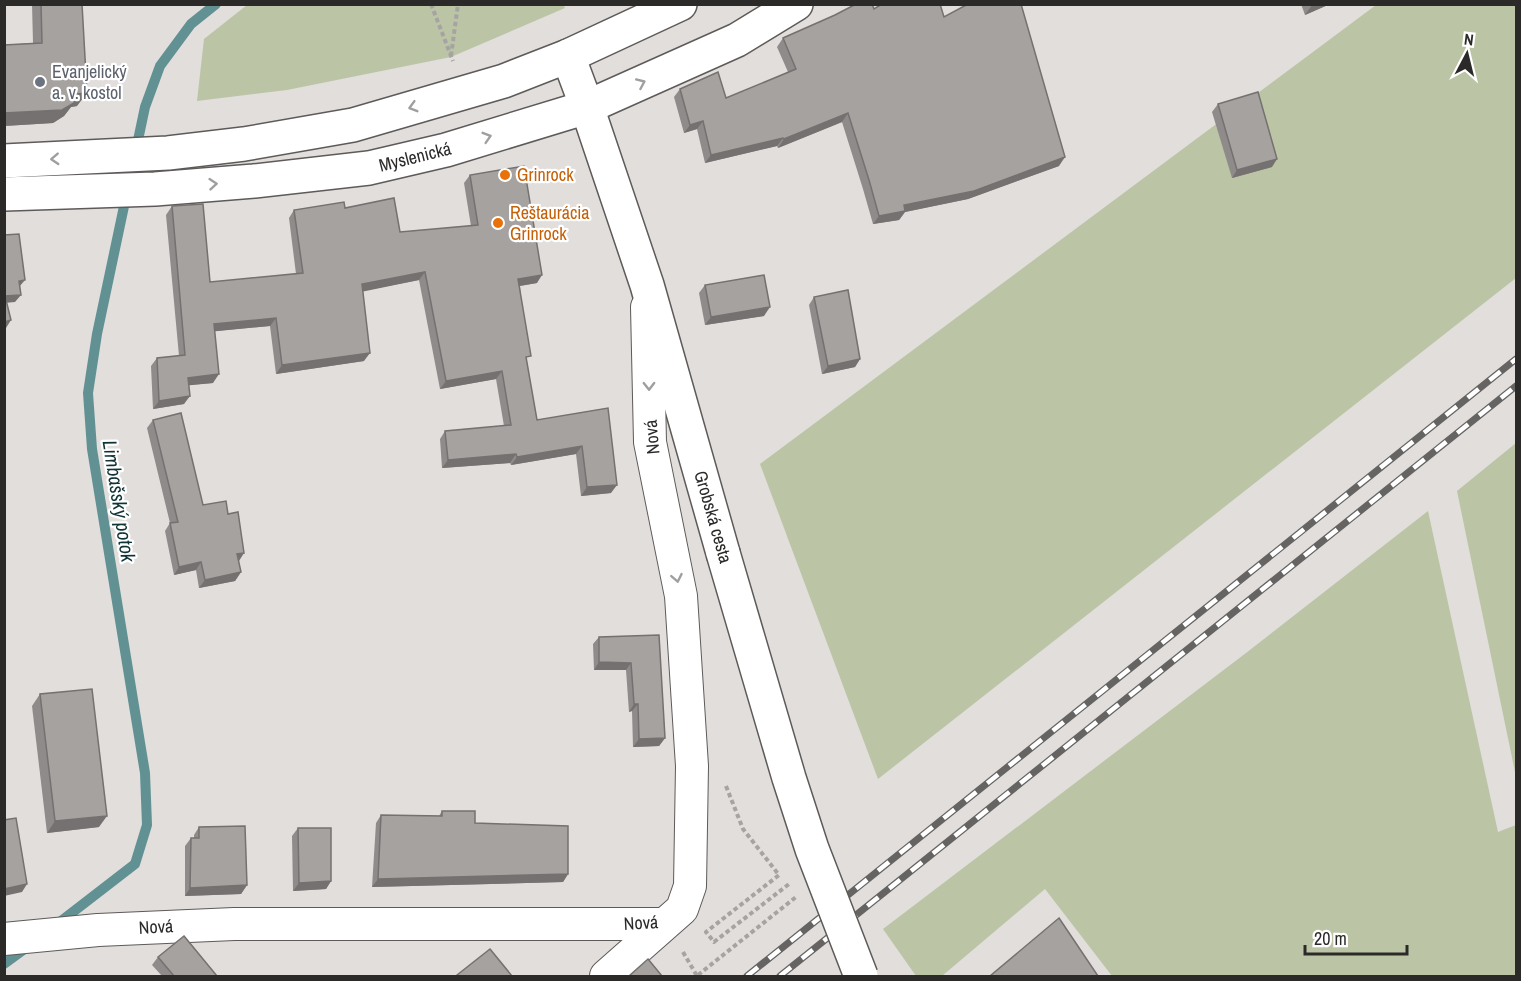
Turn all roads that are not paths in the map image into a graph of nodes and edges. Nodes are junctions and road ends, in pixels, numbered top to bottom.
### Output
1 (680, 4) edge
2 (796, 4) edge
3 (568, 56) junction
4 (587, 107) junction
5 (4, 161) edge
6 (4, 194) edge
7 (647, 285) junction
8 (664, 924) junction
9 (8, 938) edge
10 (606, 976) edge
11 (861, 976) edge

1 - 3 main road
4 -> 2 main road, Myslenická
3 - 4 main road, Grobská cesta
3 -> 5 main road
6 -> 4 main road, Myslenická
4 - 7 main road, Grobská cesta
7 -> 8 street, Nová
7 - 11 main road, Grobská cesta, bridge
8 - 9 street, Nová
8 - 10 street

